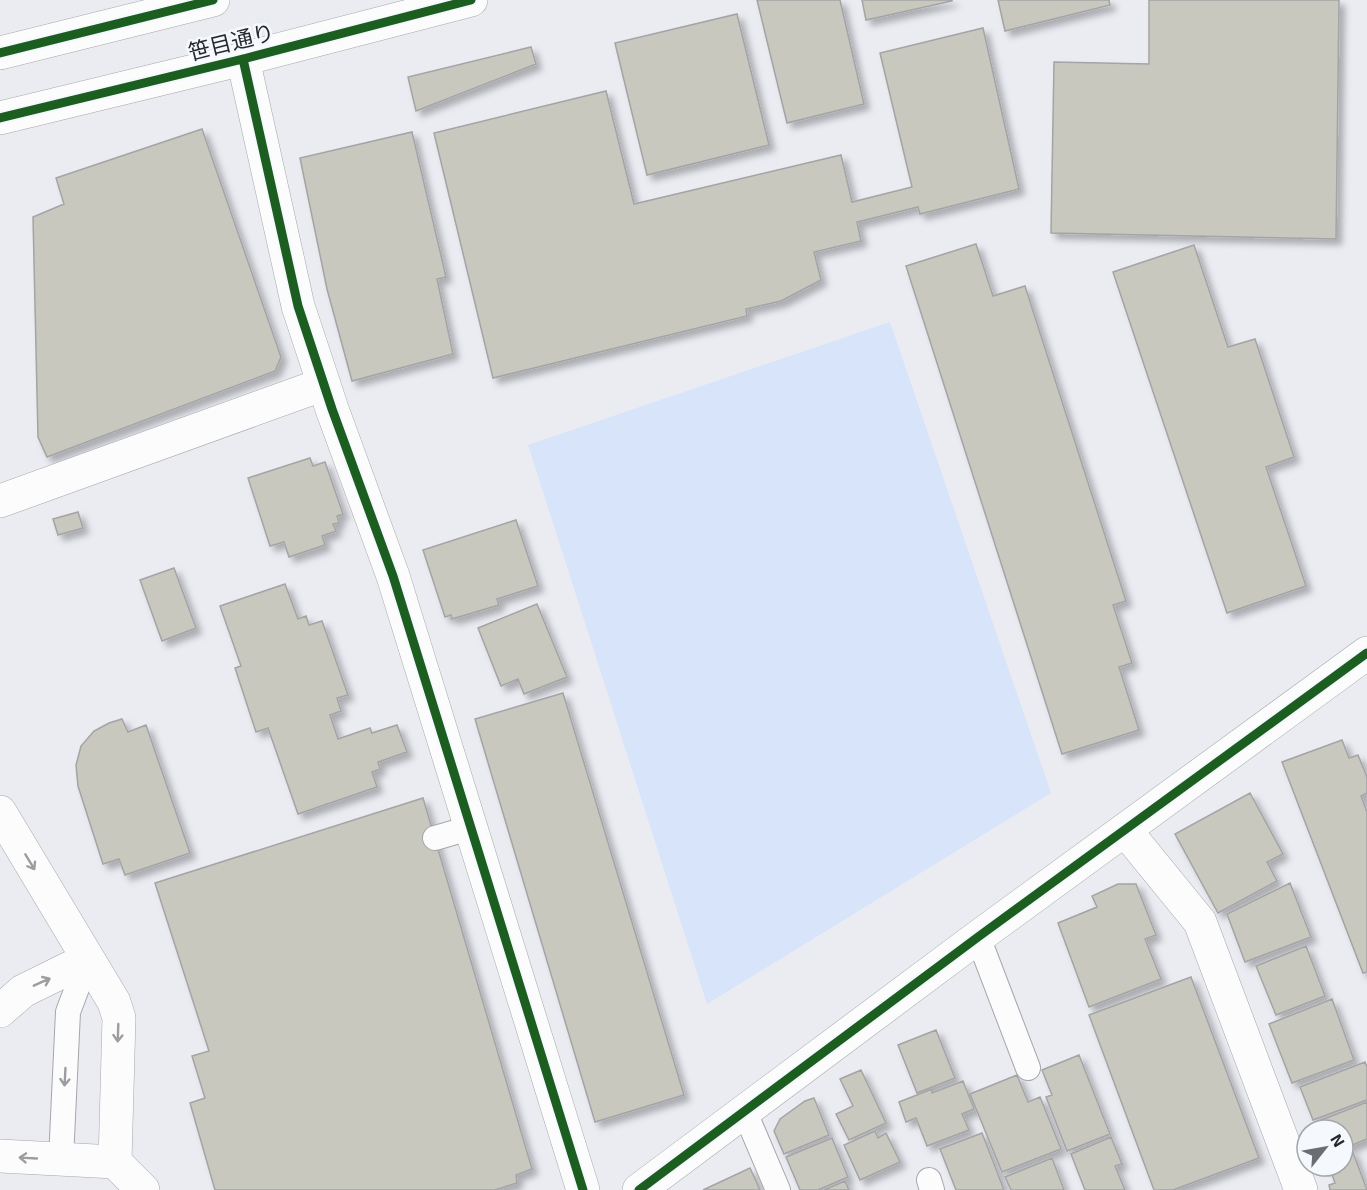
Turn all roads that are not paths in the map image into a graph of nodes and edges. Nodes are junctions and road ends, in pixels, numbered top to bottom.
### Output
1 (213, 0) edge
2 (471, 0) edge
3 (0, 53) edge
4 (243, 59) junction
5 (0, 118) edge
6 (324, 384) junction
7 (0, 501) edge
8 (1367, 653) edge
9 (0, 812) edge
10 (470, 828) junction
11 (1125, 830) junction
12 (435, 838) dead end
13 (978, 937) junction
14 (88, 959) junction
15 (0, 1011) edge
16 (1028, 1068) dead end
17 (744, 1110) junction
18 (0, 1156) edge
19 (61, 1160) junction
20 (115, 1162) junction
21 (143, 1190) edge
22 (583, 1190) edge
23 (639, 1190) edge
24 (778, 1190) edge
25 (1301, 1190) edge

1 - 3 street, 笹目通り
2 - 4 street, 笹目通り
4 - 5 street, 笹目通り
4 - 6 street
6 - 7 street
6 - 10 street
8 - 11 street
9 -> 14 street
10 - 12 lane
10 - 22 street
11 - 13 street
11 - 25 street
13 - 16 lane
13 - 17 street
15 -> 14 street
14 -> 19 lane
14 -> 20 street
17 - 23 street
17 - 24 lane
19 -> 18 street
19 - 20 street
20 - 21 street

